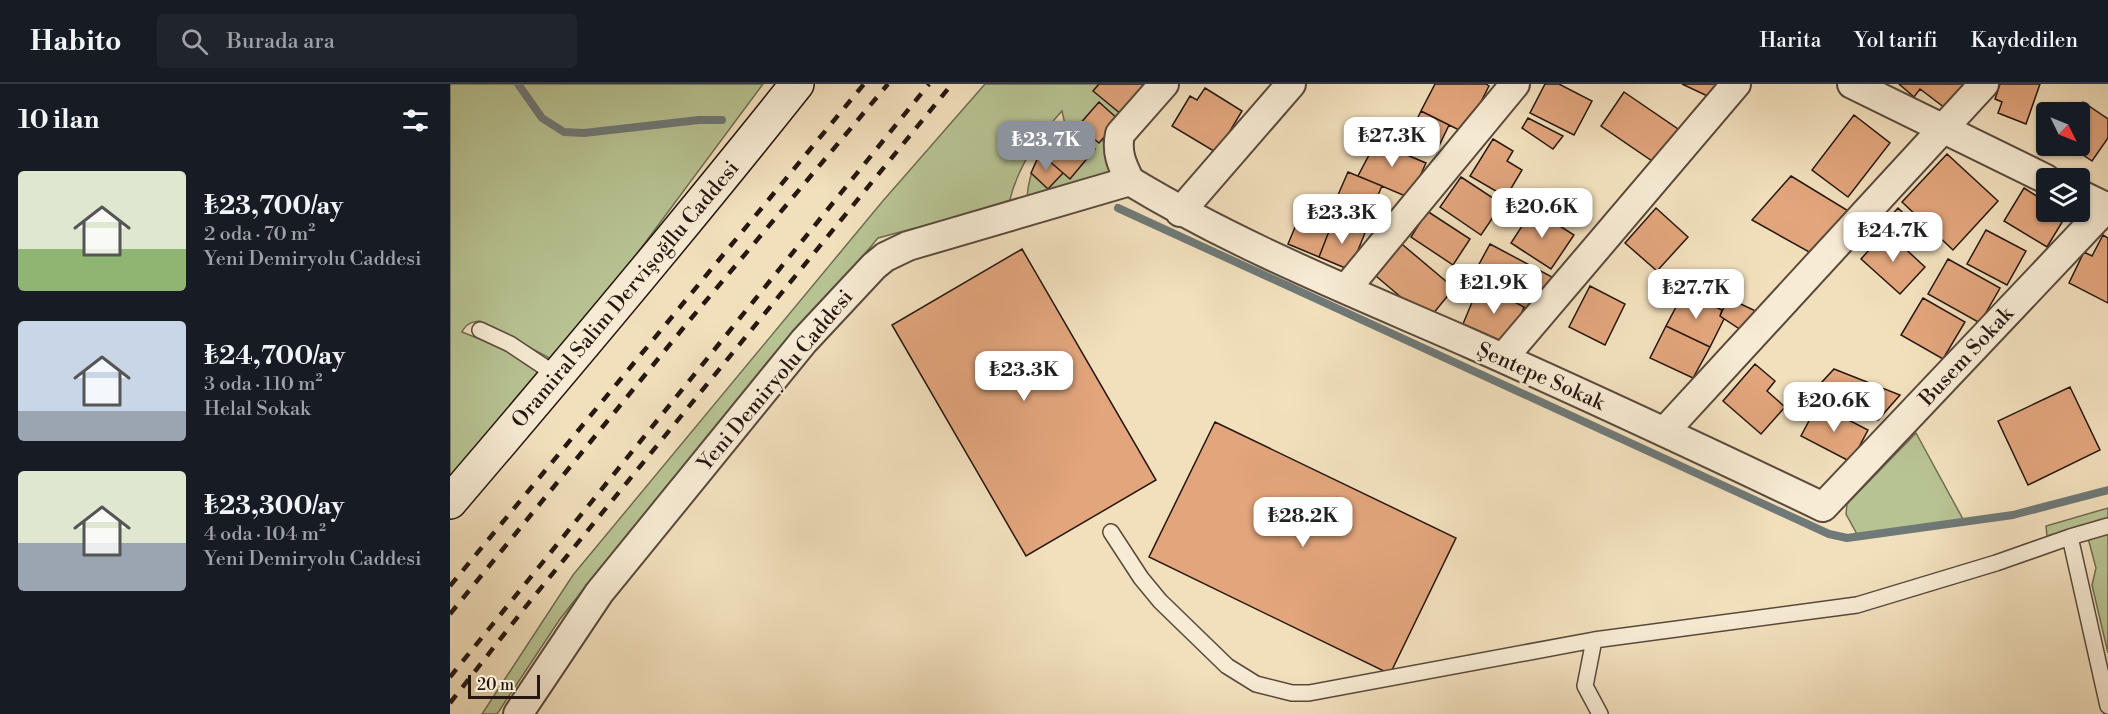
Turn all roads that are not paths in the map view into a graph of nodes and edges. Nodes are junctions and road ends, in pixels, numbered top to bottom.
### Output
1 (797, 84) edge
2 (1164, 84) edge
3 (1291, 84) edge
4 (1515, 84) edge
5 (1736, 84) edge
6 (1852, 84) edge
7 (1984, 84) edge
8 (1944, 130) junction
9 (2036, 174) edge
10 (1130, 181) junction
11 (2090, 199) edge
12 (2107, 207) edge
13 (1180, 212) junction
14 (1346, 289) junction
15 (480, 330) dead end
16 (1503, 358) junction
17 (558, 376) junction
18 (1664, 432) junction
19 (450, 502) edge
20 (1823, 507) joint
21 (2108, 526) edge
22 (1111, 532) dead end
23 (2070, 537) junction
24 (1594, 640) junction
25 (2108, 706) edge
26 (518, 714) edge
27 (1600, 714) edge

1 - 17 street, Oramiral Salim Dervişoğllu Caddesi
2 - 10 street
3 - 13 street
4 - 14 street
5 - 16 street
6 - 8 street
7 - 8 street
8 - 9 street
8 - 18 street
10 - 13 street, Şentepe Sokak
10 - 26 street, Yeni Demiryolu Caddesi
11 - 12 street
12 - 20 street, Busem Sokak
13 - 14 street, Şentepe Sokak
14 - 16 street, Şentepe Sokak
15 - 17 lane
16 - 18 street, Şentepe Sokak
17 - 19 street, Oramiral Salim Dervişoğllu Caddesi
18 - 20 street, Şentepe Sokak
21 - 23 lane
22 - 24 lane
23 - 24 lane
23 - 25 lane
24 - 27 lane

